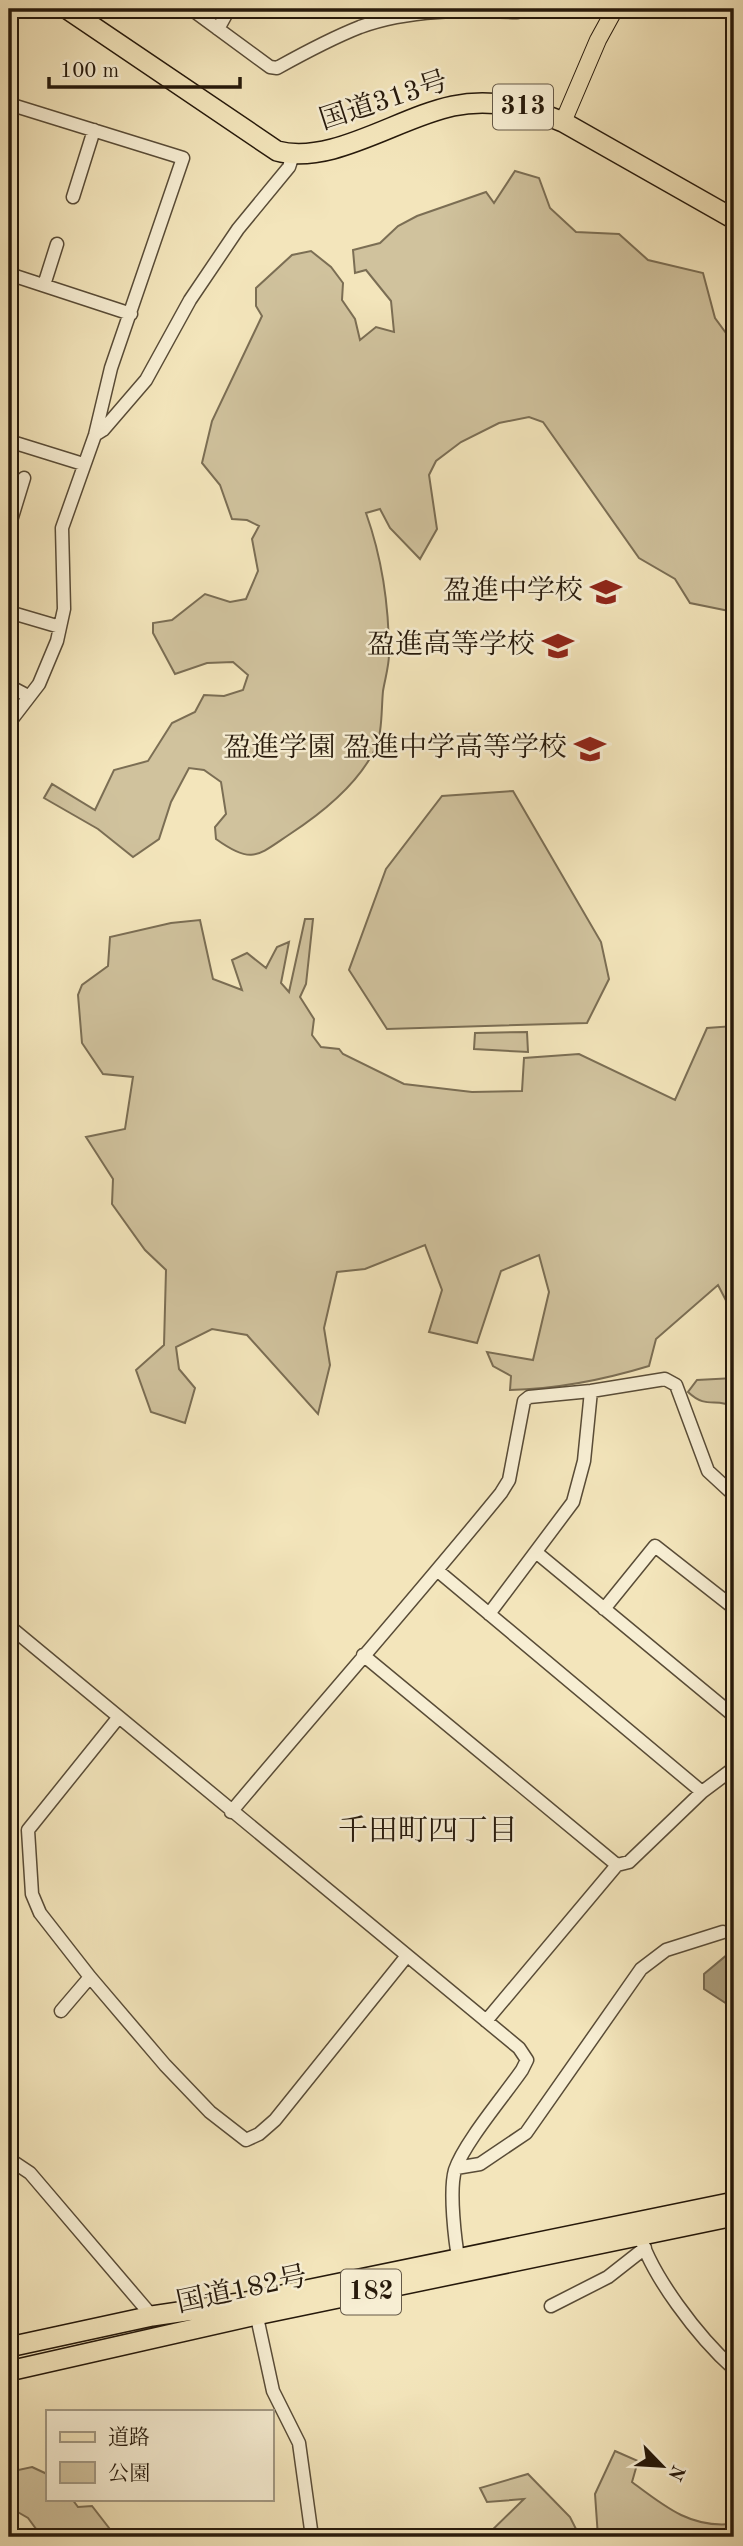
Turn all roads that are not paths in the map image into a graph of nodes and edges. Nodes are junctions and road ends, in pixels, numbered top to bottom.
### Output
1 (67, 9) edge
2 (191, 9) edge
3 (229, 9) edge
4 (379, 9) edge
5 (521, 9) edge
6 (615, 9) edge
7 (397, 13) edge
8 (218, 29) junction
9 (9, 104) edge
10 (563, 122) junction
11 (94, 130) junction
12 (293, 155) junction
13 (73, 197) dead end
14 (734, 219) edge
15 (57, 244) dead end
16 (9, 274) edge
17 (44, 285) junction
18 (131, 314) junction
19 (95, 435) junction
20 (9, 441) edge
21 (83, 464) junction
22 (24, 478) dead end
23 (9, 527) edge
24 (9, 611) edge
25 (60, 627) junction
26 (9, 687) edge
27 (28, 696) junction
28 (9, 723) edge
29 (591, 1391) junction
30 (734, 1495) edge
31 (537, 1553) junction
32 (438, 1571) junction
33 (734, 1608) edge
34 (604, 1609) junction
35 (489, 1614) junction
36 (9, 1626) edge
37 (363, 1655) junction
38 (734, 1716) edge
39 (118, 1718) junction
40 (734, 1768) edge
41 (702, 1792) junction
42 (231, 1812) junction
43 (617, 1865) junction
44 (723, 1933) dead end
45 (406, 1957) junction
46 (90, 1977) junction
47 (61, 2011) dead end
48 (486, 2021) junction
49 (9, 2160) edge
50 (456, 2168) junction
51 (734, 2202) edge
52 (734, 2216) edge
53 (641, 2235) junction
54 (459, 2266) junction
55 (551, 2306) dead end
56 (255, 2308) junction
57 (152, 2316) junction
58 (9, 2347) edge
59 (734, 2369) edge
60 (9, 2371) edge
61 (312, 2537) edge

1 - 12 highway, 国道313号
2 - 8 street
3 - 8 street
4 - 7 street
5 - 7 street
6 - 10 main road
7 - 8 street
9 - 11 street
10 - 12 highway, 国道313号 / 313
10 - 14 highway, 国道313号 / 313
11 - 13 street
11 - 18 street
12 - 19 street
15 - 17 street
16 - 17 street
17 - 18 street
18 - 19 street
19 - 21 street
20 - 21 street
21 - 25 street
22 - 23 street
24 - 25 street
25 - 27 street
26 - 27 street
27 - 28 street
29 - 30 street
29 - 31 street
29 - 32 street
31 - 34 street
31 - 35 street
32 - 35 street
32 - 37 street
33 - 34 street
34 - 38 street
35 - 41 street
36 - 39 street
37 - 42 street
37 - 43 street
39 - 42 street
39 - 46 street
40 - 41 street
41 - 43 street
42 - 45 street
43 - 48 street
44 - 50 street
45 - 46 street
45 - 48 street
46 - 47 street
48 - 50 street
49 - 57 street
50 - 54 street
51 - 53 highway, 国道182号 / 182
52 - 53 highway, 国道182号 / 182
53 - 54 highway, 国道182号 / 182
53 - 55 street
53 - 59 street
54 - 56 highway, 国道182号 / 182
56 - 57 highway, 国道182号 / 182
56 - 60 highway, 国道182号 / 182
56 - 61 street
57 - 58 highway, 国道182号 / 182

